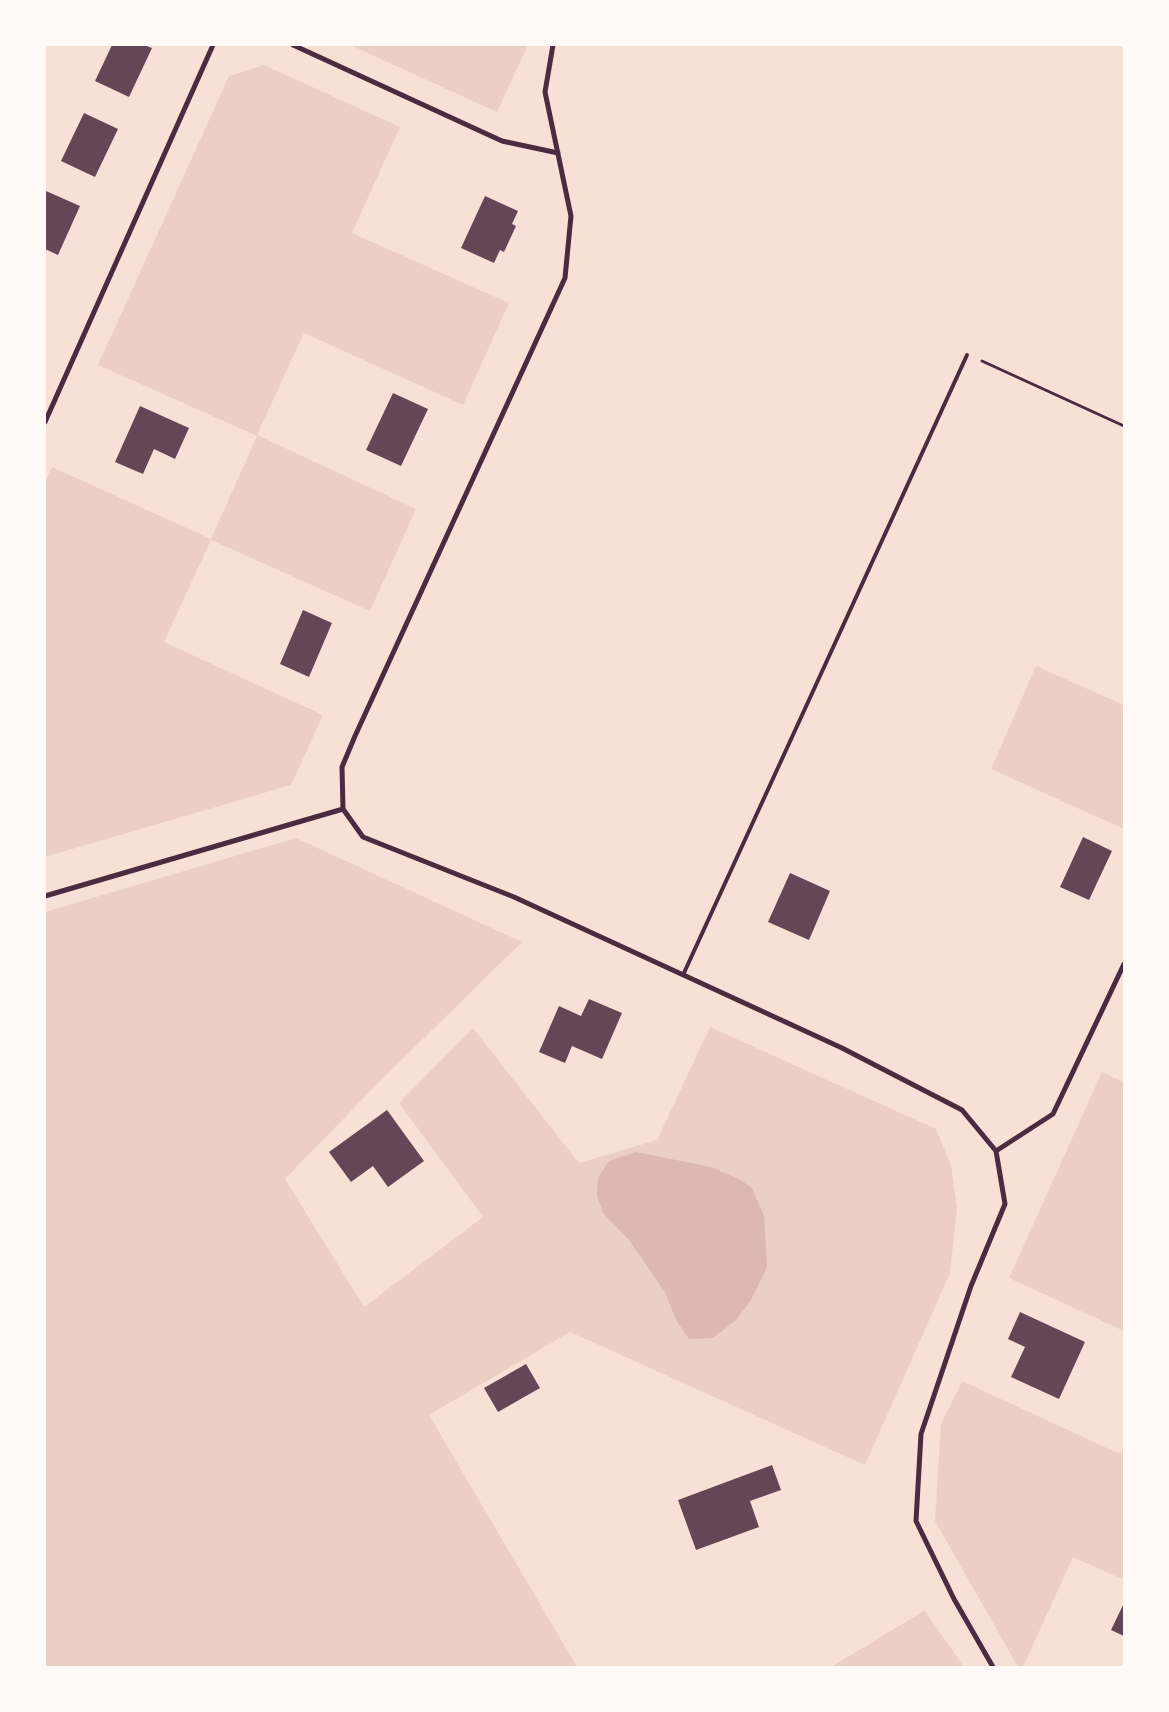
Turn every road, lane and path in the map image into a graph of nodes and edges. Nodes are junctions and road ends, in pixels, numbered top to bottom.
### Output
1 (213, 45) edge
2 (293, 45) edge
3 (553, 45) edge
4 (558, 153) junction
5 (967, 355) joint
6 (45, 422) edge
7 (1124, 426) edge
8 (343, 809) junction
9 (45, 896) edge
10 (1124, 964) edge
11 (683, 975) junction
12 (996, 1151) junction
13 (992, 1667) edge

1 - 6 street
2 - 4 street
3 - 4 street
4 - 8 street
5 - 7 path
5 - 11 lane
8 - 9 street
8 - 11 street
10 - 12 street
11 - 12 street
12 - 13 street

